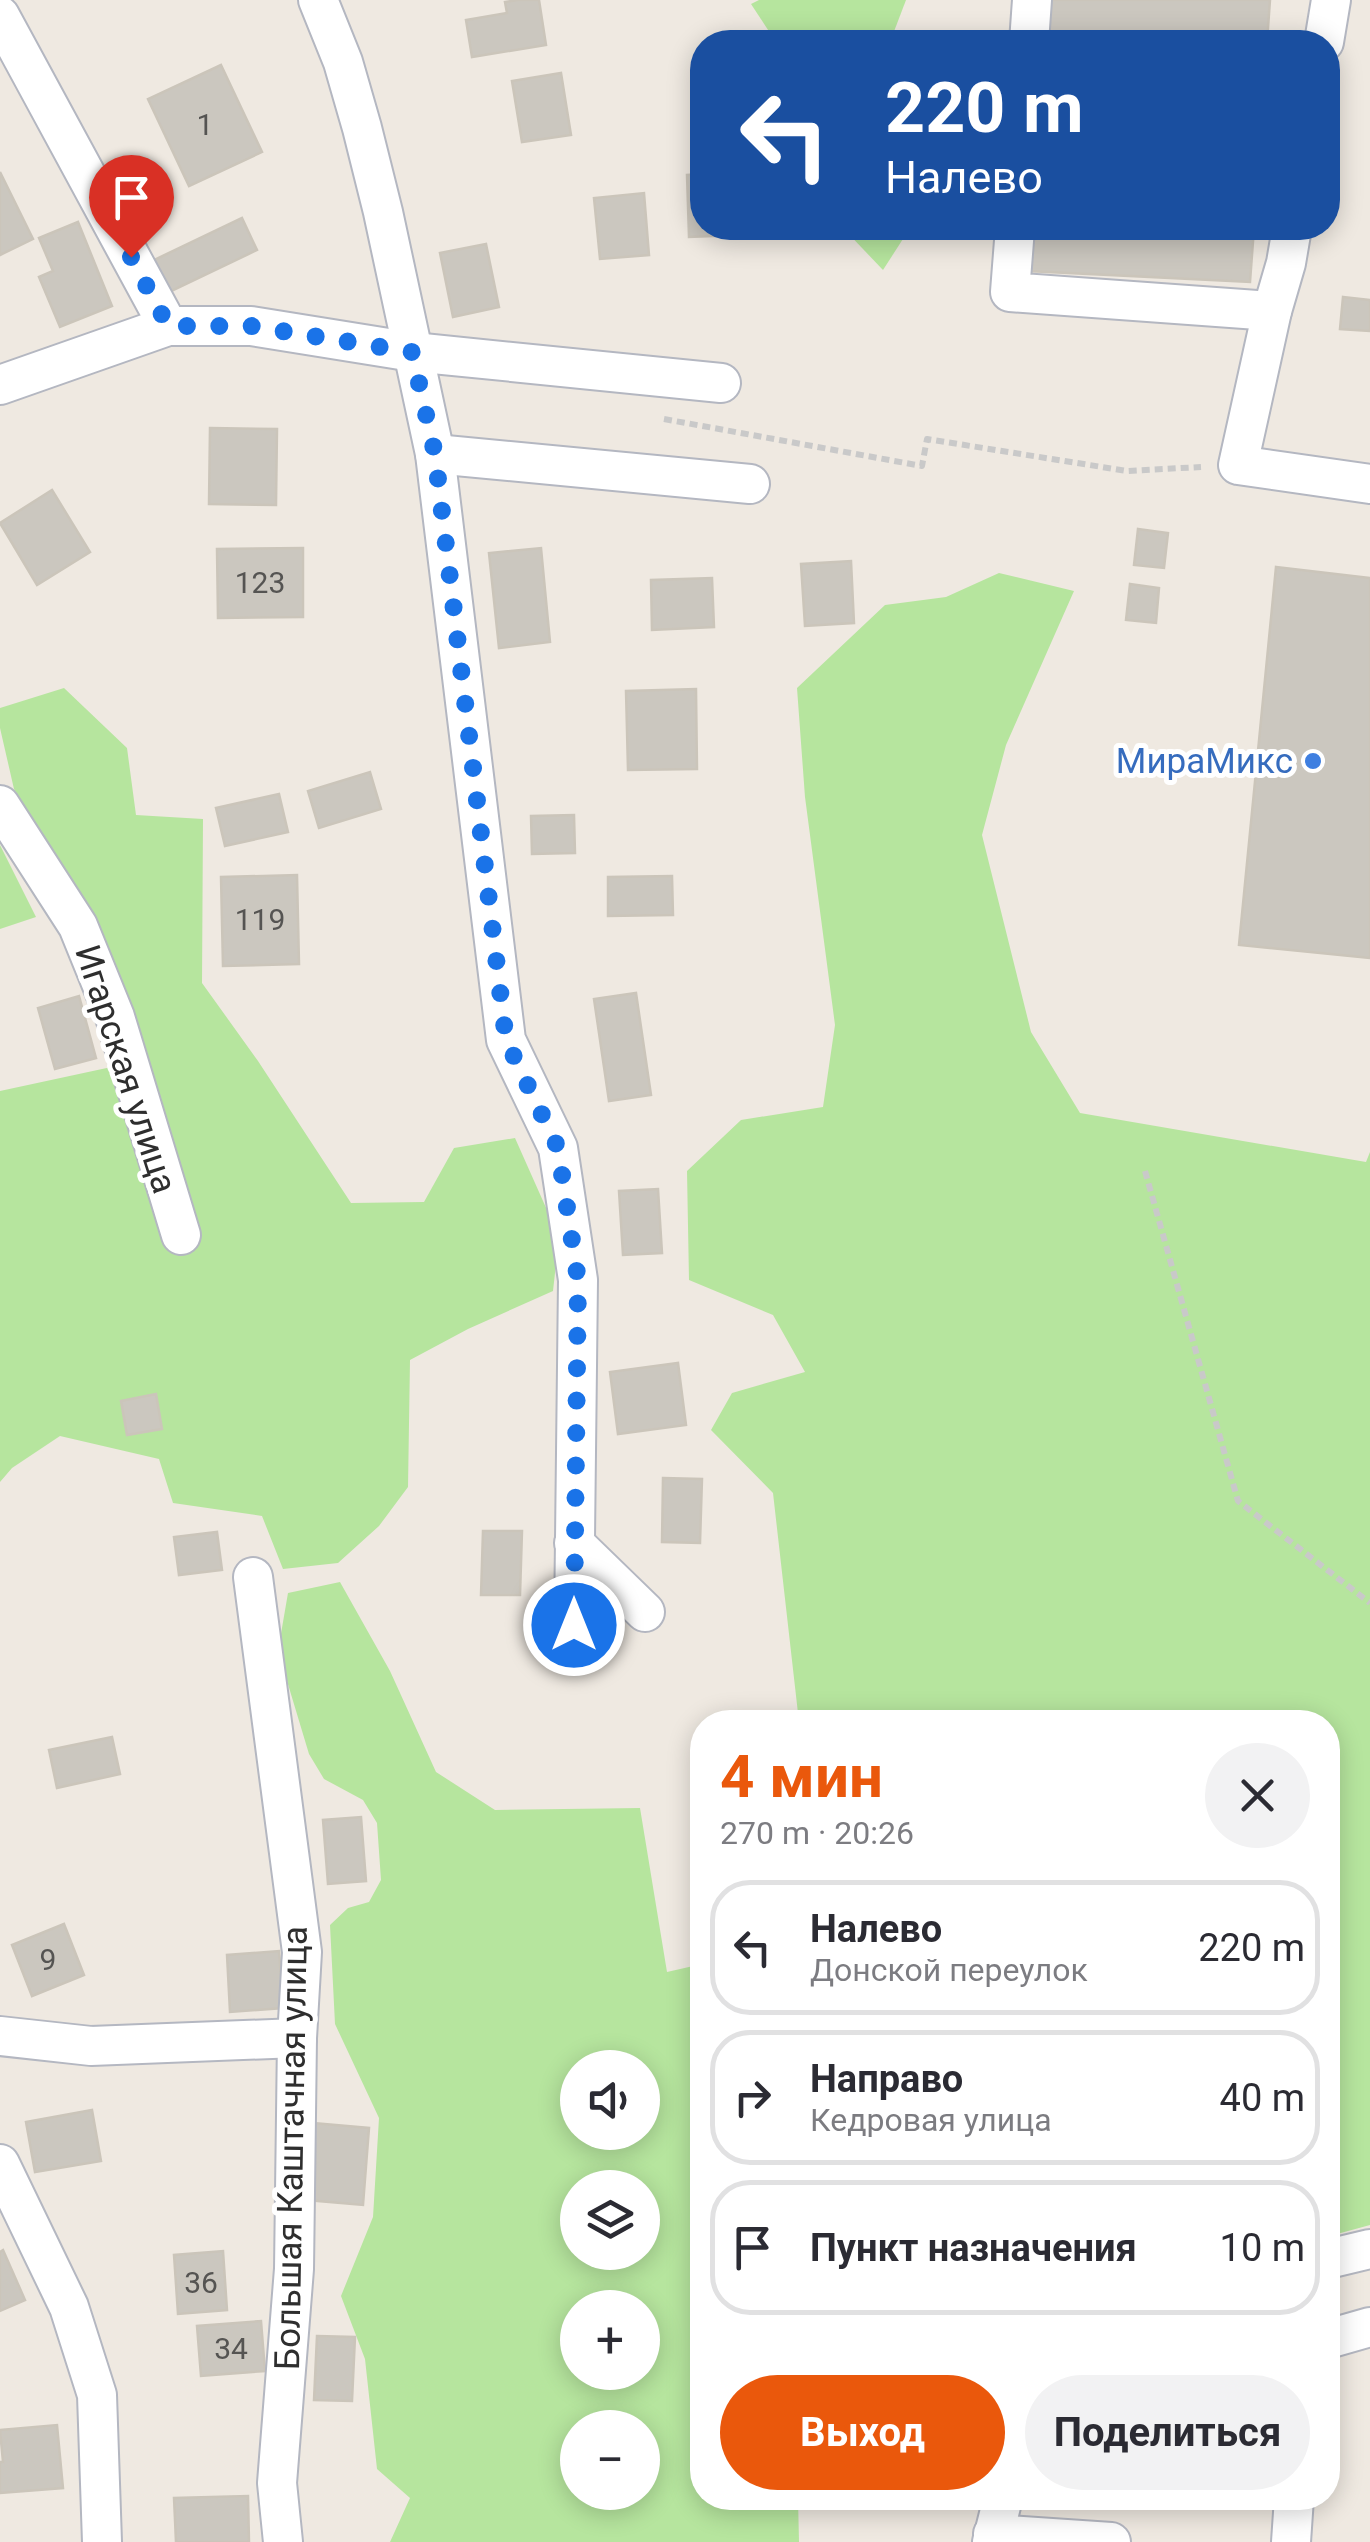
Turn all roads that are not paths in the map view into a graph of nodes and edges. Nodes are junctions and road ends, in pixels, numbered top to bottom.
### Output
1 (318, 0) edge
2 (1032, 0) edge
3 (1332, 0) edge
4 (0, 16) edge
5 (1030, 30) edge
6 (1326, 30) edge
7 (1014, 240) edge
8 (1290, 240) edge
9 (1272, 311) junction
10 (168, 326) junction
11 (412, 352) junction
12 (722, 383) dead end
13 (0, 384) edge
14 (435, 454) junction
15 (750, 484) dead end
16 (1370, 484) edge
17 (0, 805) edge
18 (181, 1236) dead end
19 (574, 1543) junction
20 (253, 1577) dead end
21 (646, 1612) dead end
22 (574, 1625) dead end
23 (0, 2036) edge
24 (298, 2038) junction
25 (0, 2164) edge
26 (1370, 2248) edge
27 (1340, 2256) edge
28 (1370, 2327) edge
29 (1340, 2336) edge
30 (1000, 2510) edge
31 (1293, 2510) edge
32 (992, 2538) edge
33 (102, 2542) edge
34 (283, 2542) edge
35 (1111, 2542) edge
36 (1291, 2542) edge

1 - 11 street
2 - 5 street
3 - 6 street
4 - 10 street
7 - 9 street
8 - 9 street
9 - 16 street
10 - 11 street
10 - 13 street
11 - 12 street
11 - 14 street
14 - 15 street
14 - 19 street
17 - 18 street, Игарская улица
19 - 21 street
19 - 22 street
20 - 24 street, Большая Каштачная улица
23 - 24 street
24 - 34 street, Большая Каштачная улица
25 - 33 street
26 - 27 street
28 - 29 street
30 - 32 street
31 - 36 street
32 - 35 street

